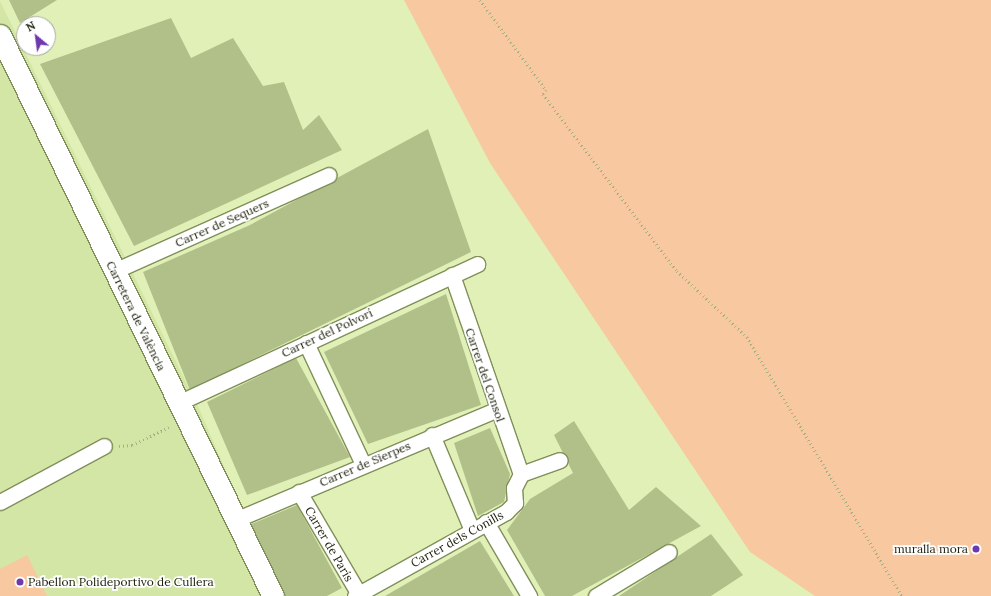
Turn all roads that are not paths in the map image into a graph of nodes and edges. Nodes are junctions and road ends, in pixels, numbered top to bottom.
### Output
1 (0, 35) edge
2 (329, 175) dead end
3 (477, 264) dead end
4 (114, 271) junction
5 (452, 275) junction
6 (306, 343) junction
7 (495, 410) junction
8 (181, 411) junction
9 (432, 435) junction
10 (104, 446) road end
11 (560, 460) dead end
12 (363, 464) junction
13 (520, 474) junction
14 (299, 492) junction
15 (0, 502) edge
16 (235, 520) junction
17 (486, 522) junction
18 (472, 530) junction
19 (669, 552) dead end
20 (358, 595) edge
21 (273, 596) edge
22 (529, 596) edge
23 (596, 596) edge

1 - 4 street, Carretera de València
2 - 4 street, Carrer de Sequers
3 - 5 street, Carrer del Polvorí
4 - 8 street, Carretera de València
5 - 6 street, Carrer del Polvorí
5 - 7 street, Carrer del Consol
6 - 8 street, Carrer del Polvorí
6 - 12 street
7 - 9 street, Carrer de Sierpes
7 - 13 street, Carrer del Consol
8 - 16 street, Carretera de València
9 - 12 street, Carrer de Sierpes
9 - 18 street
10 - 15 street
11 - 13 street
12 - 14 street, Carrer de Sierpes
13 - 17 street, Carrer dels Conills
14 - 16 street, Carrer de Sierpes
14 - 20 street, Carrer de París
16 - 21 street, Carretera de València
17 - 18 street, Carrer dels Conills
17 - 22 street
18 - 20 street, Carrer dels Conills
19 - 23 street

